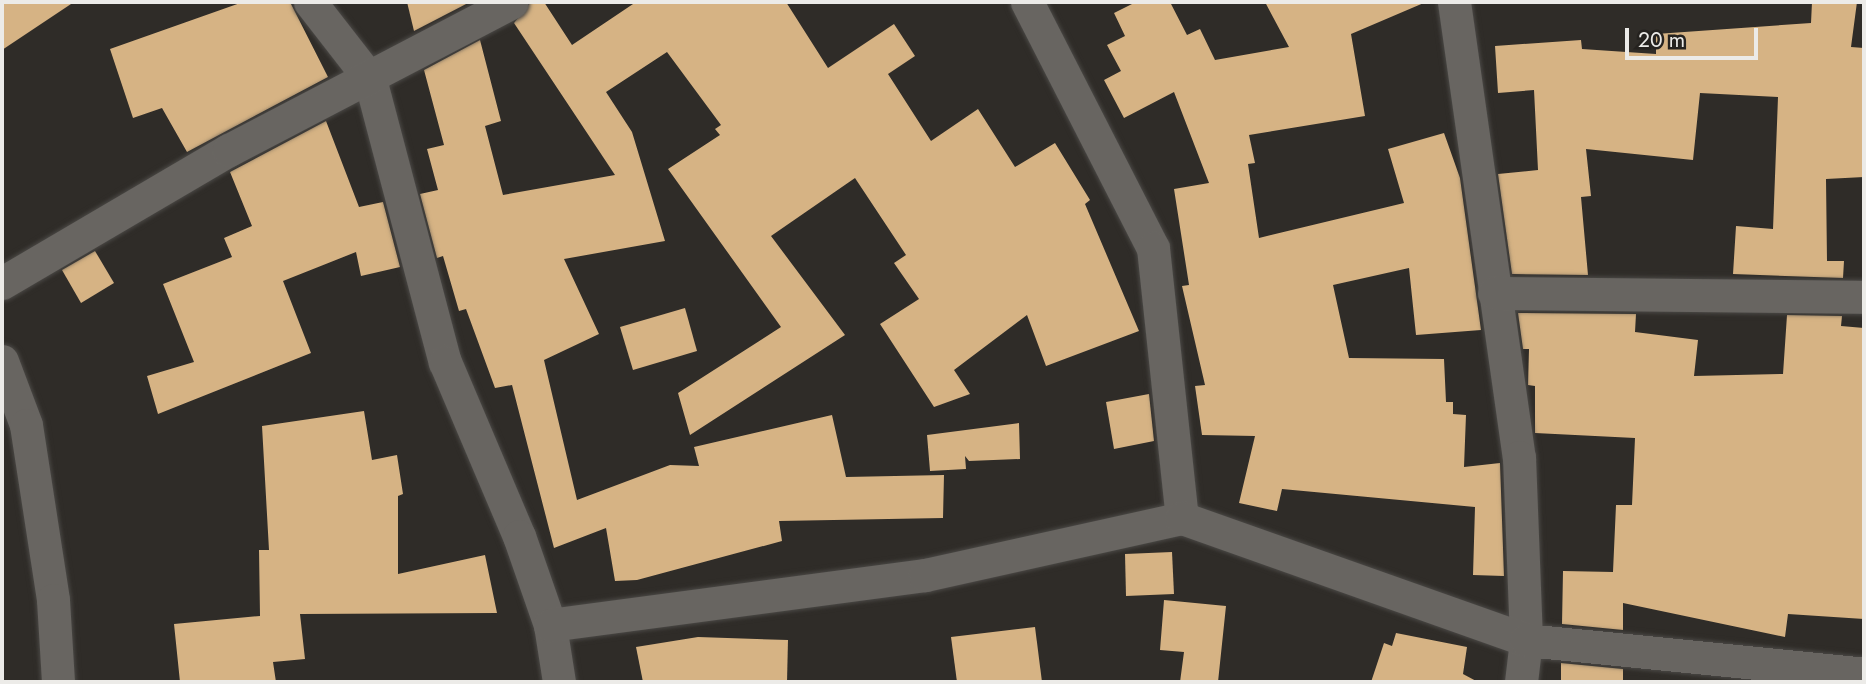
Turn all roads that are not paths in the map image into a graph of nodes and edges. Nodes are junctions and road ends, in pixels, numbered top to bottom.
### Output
1 (310, 2) edge
2 (512, 2) edge
3 (1027, 2) edge
4 (1454, 2) edge
5 (370, 79) junction
6 (2, 283) edge
7 (1494, 293) junction
8 (1864, 298) edge
9 (2, 361) edge
10 (1182, 518) junction
11 (550, 625) junction
12 (1526, 640) junction
13 (1864, 674) edge
14 (58, 682) edge
15 (559, 682) edge
16 (1521, 682) edge

1 - 5 street
2 - 5 street
3 - 10 street
4 - 7 street
5 - 6 street
5 - 11 street
7 - 8 street
7 - 12 street
9 - 14 street
10 - 11 street
10 - 12 street
11 - 15 street
12 - 13 street
12 - 16 street

